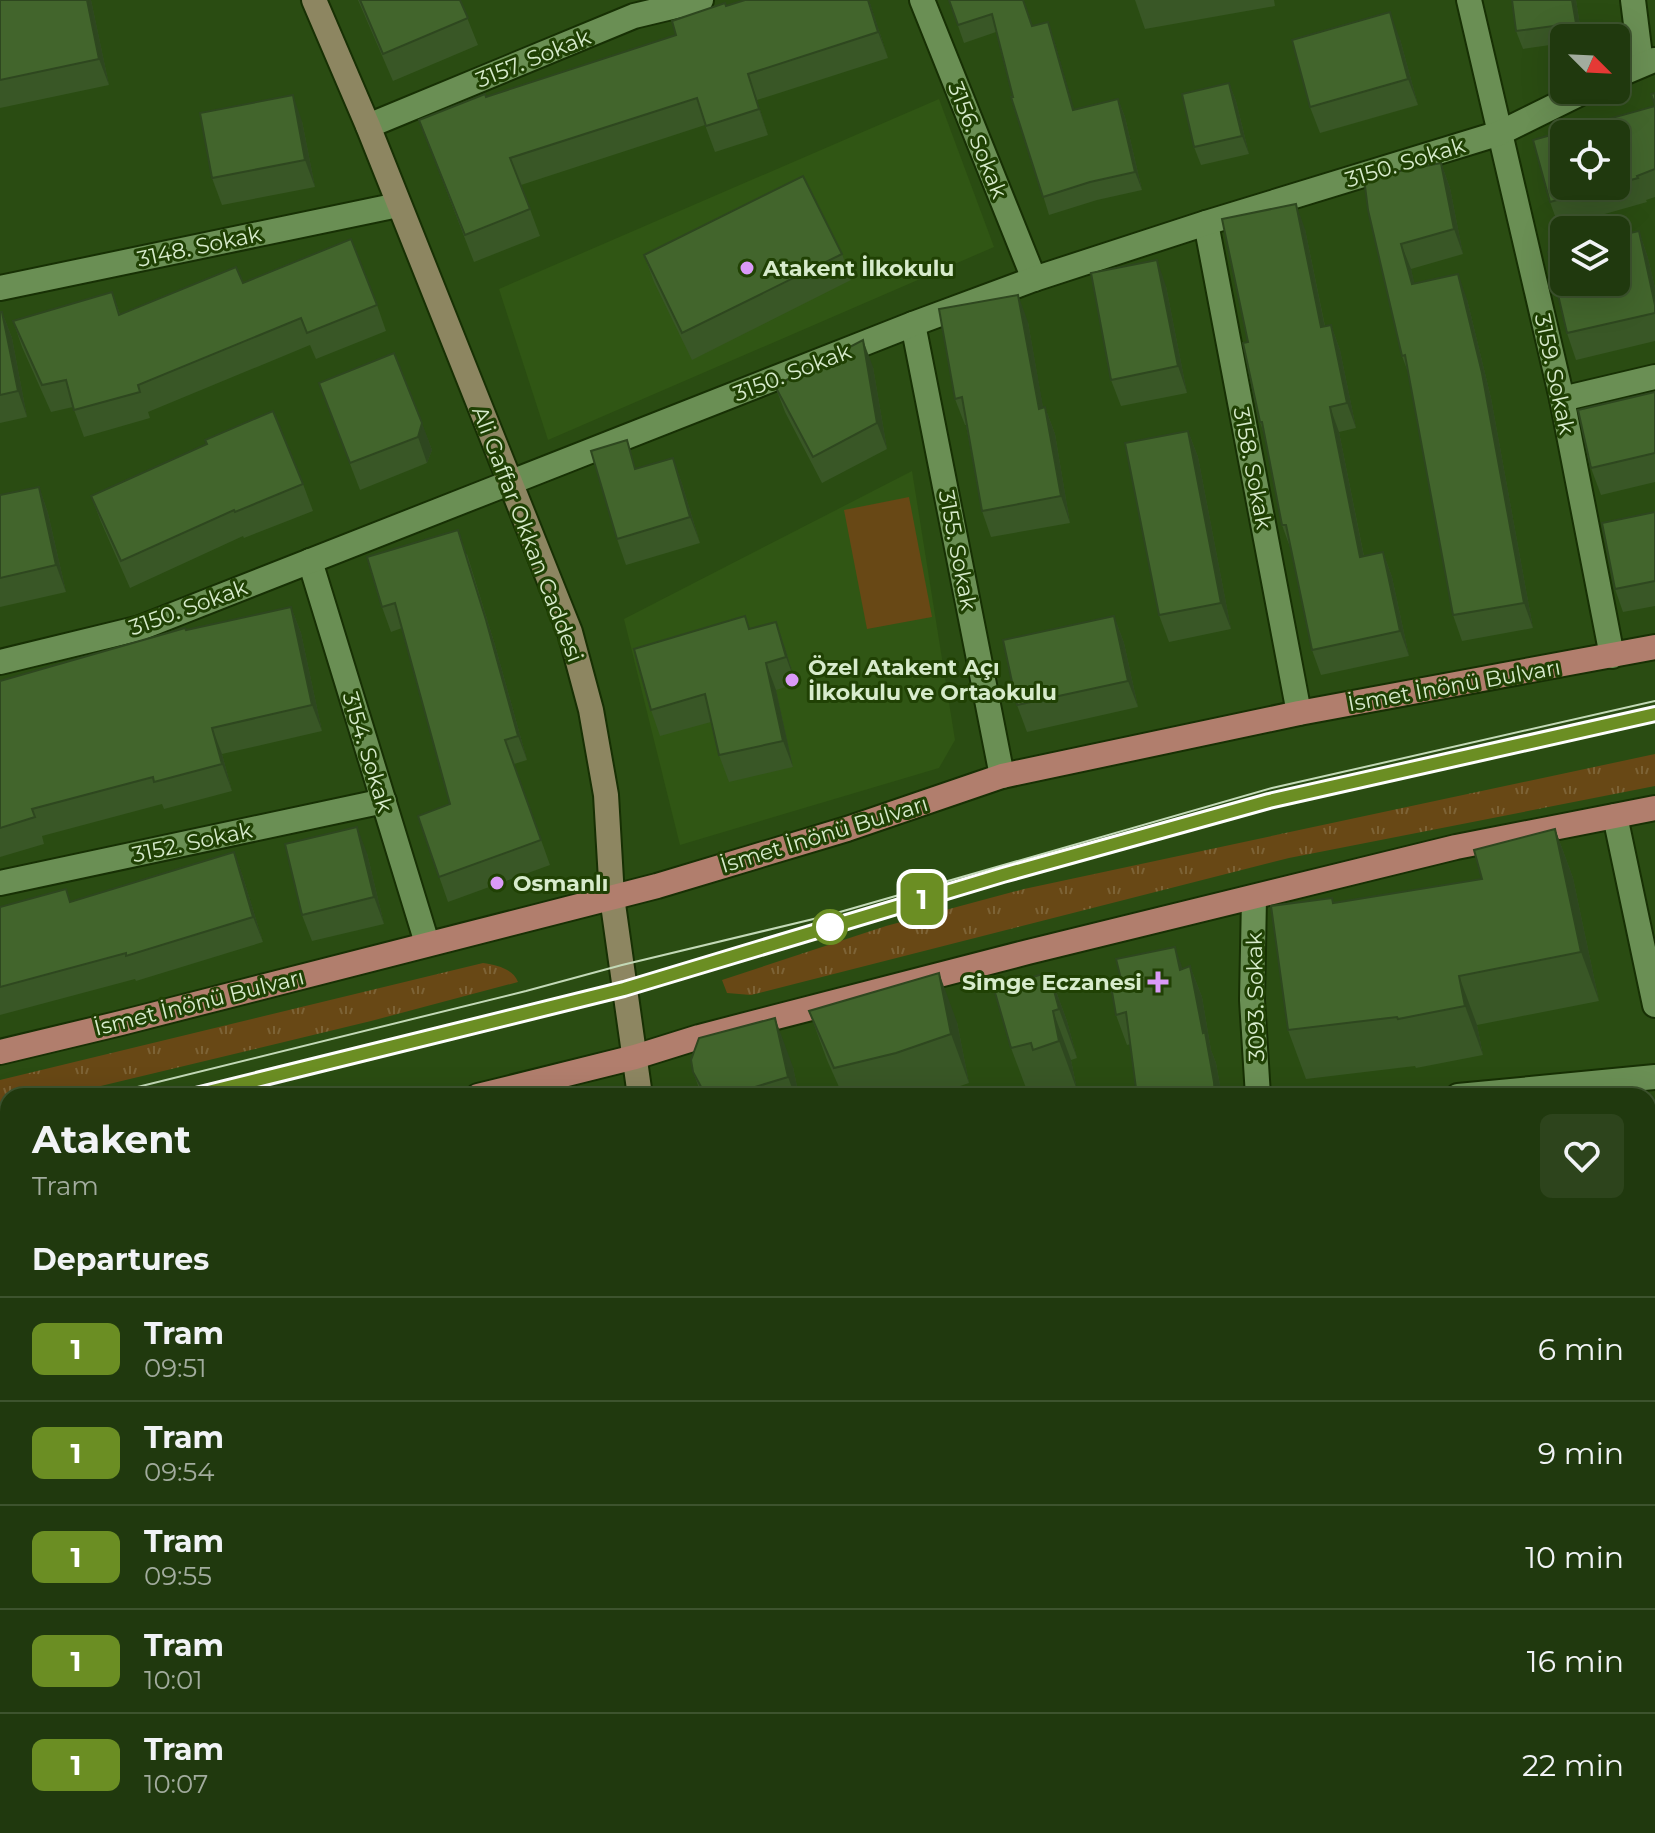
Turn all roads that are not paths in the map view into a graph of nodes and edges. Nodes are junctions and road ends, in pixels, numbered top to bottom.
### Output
1 (314, 0) edge
2 (701, 0) edge
3 (922, 0) edge
4 (1469, 0) edge
5 (1633, 0) edge
6 (1648, 62) edge
7 (1559, 104) edge
8 (368, 126) junction
9 (1500, 133) junction
10 (398, 205) junction
11 (1206, 223) junction
12 (1034, 279) junction
13 (0, 288) edge
14 (913, 324) junction
15 (1655, 377) edge
16 (1562, 399) junction
17 (510, 481) junction
18 (310, 561) junction
19 (1655, 647) edge
20 (1612, 656) junction
21 (0, 662) edge
22 (1299, 713) junction
23 (1002, 776) junction
24 (384, 801) junction
25 (1655, 808) edge
26 (1615, 816) junction
27 (0, 883) edge
28 (612, 897) junction
29 (1254, 898) junction
30 (427, 943) junction
31 (1655, 1005) edge
32 (0, 1052) edge
33 (635, 1057) junction
34 (1655, 1077) edge
35 (510, 1088) edge
36 (639, 1088) edge
37 (1258, 1088) edge
38 (1541, 1088) edge

1 - 8 street, Ali Gaffar Okkan Caddesi
2 - 8 street, 3157. Sokak
3 - 12 street, 3156. Sokak
4 - 9 street, 3159. Sokak
5 - 6 street
7 - 9 street, 3150. Sokak
8 - 10 street, Ali Gaffar Okkan Caddesi
9 - 11 street, 3150. Sokak
9 - 16 street, 3159. Sokak
10 - 13 street, 3148. Sokak
10 - 17 street, Ali Gaffar Okkan Caddesi
11 - 12 street, 3150. Sokak
11 - 22 street, 3158. Sokak
12 - 14 street, 3150. Sokak
14 - 17 street, 3150. Sokak
14 - 23 street, 3155. Sokak
15 - 16 street
16 - 20 street, 3159. Sokak
17 - 18 street, 3150. Sokak
17 - 28 street, Ali Gaffar Okkan Caddesi
18 - 21 street, 3150. Sokak
18 - 24 street, 3154. Sokak
19 - 20 main road, İsmet İnönü Bulvarı
20 - 22 main road, İsmet İnönü Bulvarı
22 - 23 main road, İsmet İnönü Bulvarı
23 - 28 main road, İsmet İnönü Bulvarı
24 - 27 street, 3152. Sokak
24 - 30 street, 3154. Sokak
25 - 26 main road
26 - 29 main road
26 - 31 street
28 - 30 main road, İsmet İnönü Bulvarı
28 - 33 street, Ali Gaffar Okkan Caddesi
29 - 33 main road
29 - 37 street, 3093. Sokak
30 - 32 main road, İsmet İnönü Bulvarı
33 - 35 main road
33 - 36 street, Ali Gaffar Okkan Caddesi
34 - 38 street

